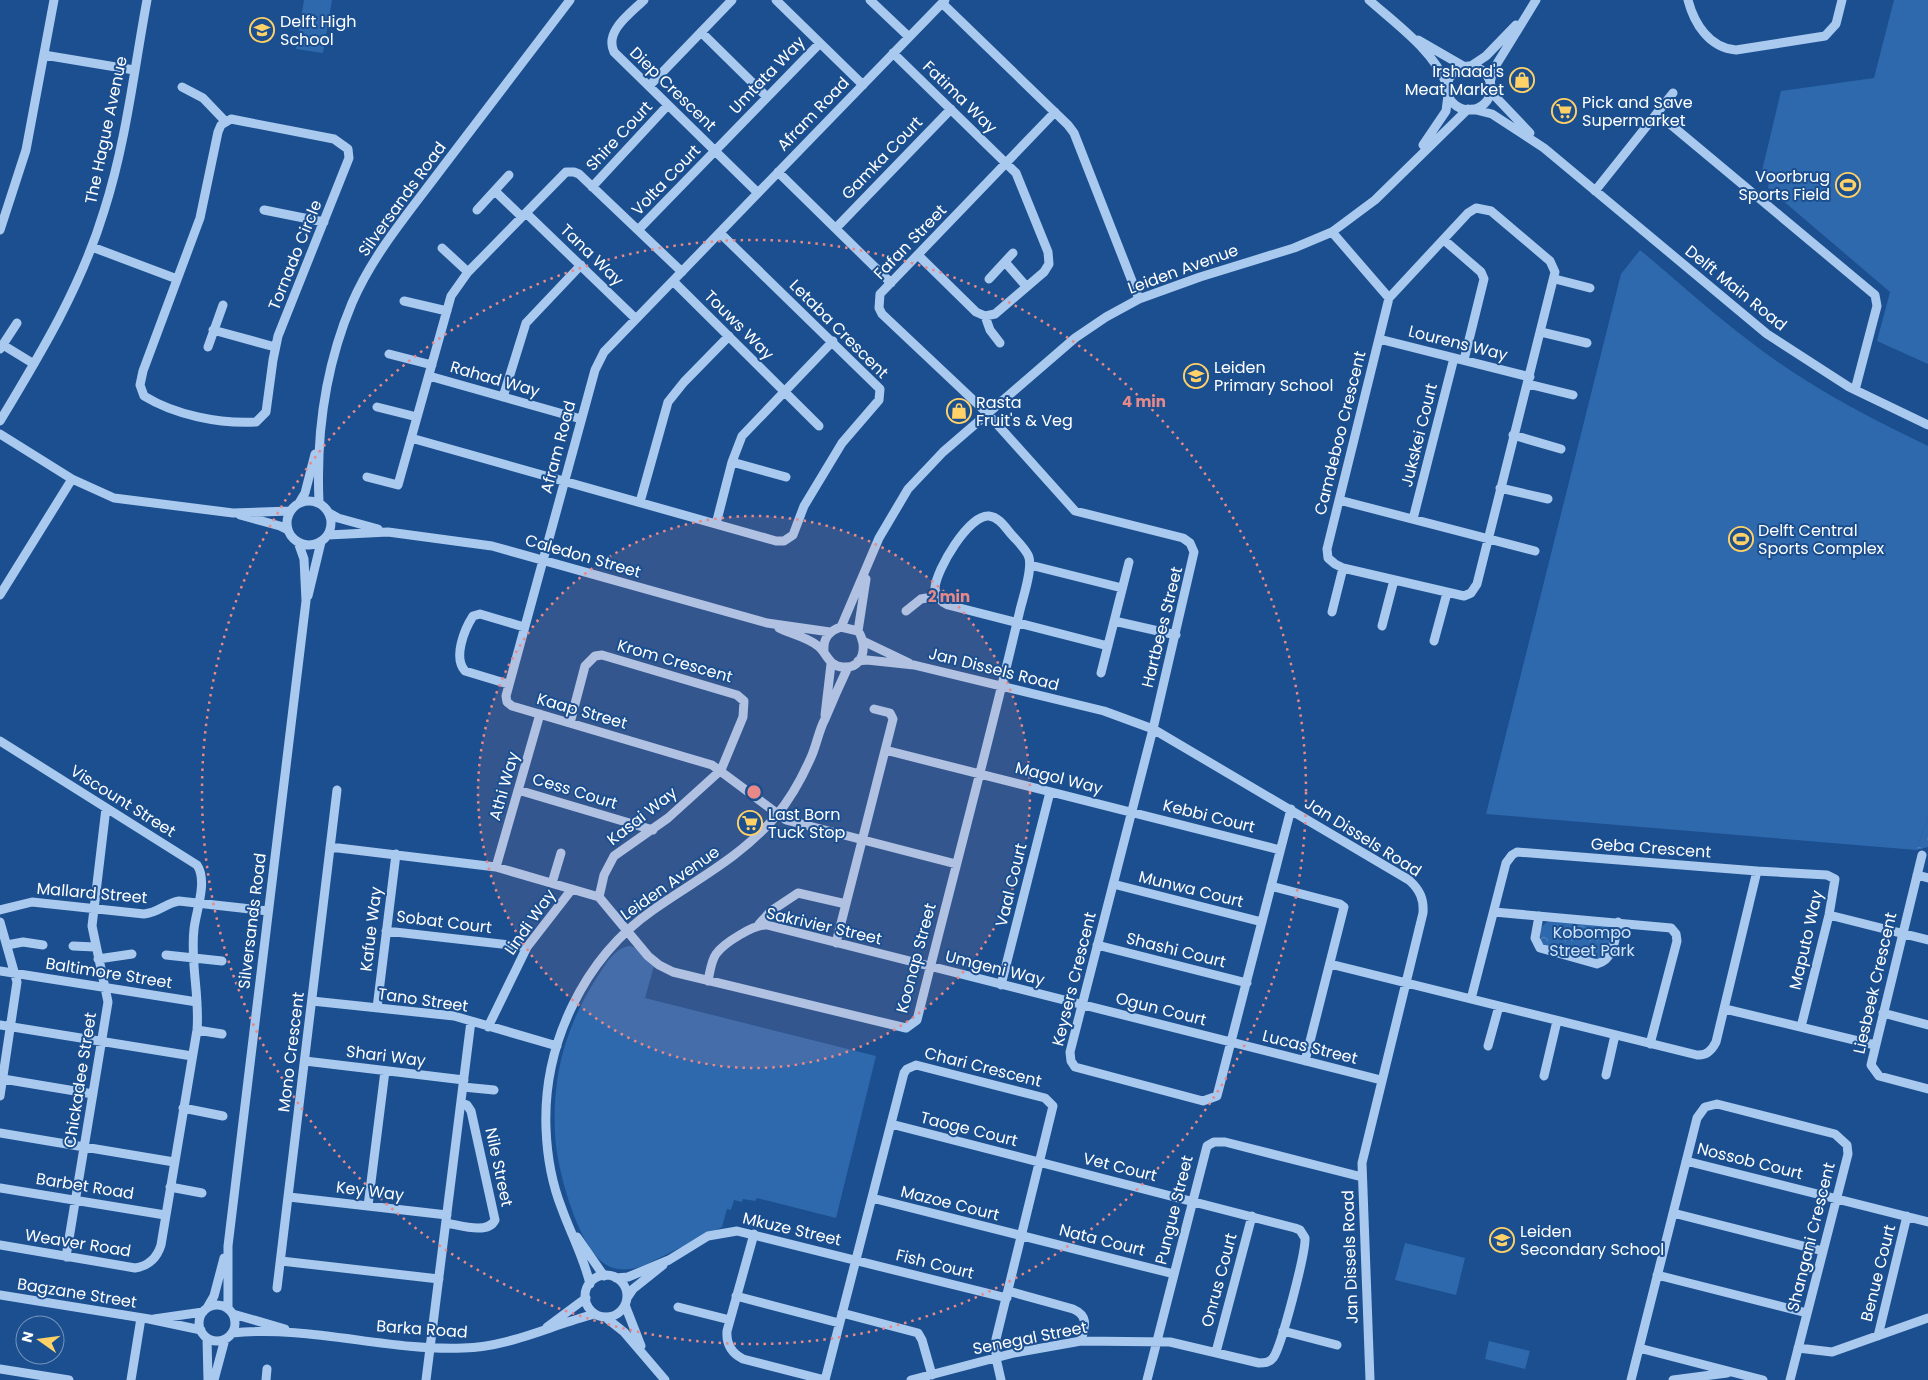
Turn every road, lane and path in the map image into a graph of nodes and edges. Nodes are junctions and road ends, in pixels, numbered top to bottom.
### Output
1 (54, 0) edge
2 (147, 0) edge
3 (570, 0) edge
4 (644, 0) edge
5 (732, 0) edge
6 (776, 0) edge
7 (870, 0) edge
8 (1369, 0) edge
9 (1536, 0) edge
10 (1688, 0) edge
11 (1842, 0) edge
12 (944, 1) edge
13 (1528, 15) junction
14 (1400, 27) junction
15 (701, 32) junction
16 (909, 38) junction
17 (820, 43) junction
18 (894, 53) junction
19 (44, 55) junction
20 (1467, 66) junction
21 (134, 70) junction
22 (863, 85) junction
23 (1447, 85) junction
24 (182, 86) dead end
25 (649, 86) junction
26 (1490, 87) junction
27 (1673, 93) dead end
28 (1448, 95) junction
29 (767, 97) junction
30 (668, 105) junction
31 (950, 109) junction
32 (1470, 109) junction
33 (1055, 112) junction
34 (1658, 114) junction
35 (225, 121) junction
36 (1544, 148) junction
37 (715, 151) junction
38 (1412, 162) junction
39 (1006, 163) junction
40 (778, 172) junction
41 (510, 175) dead end
42 (592, 187) junction
43 (495, 191) junction
44 (1595, 191) junction
45 (758, 193) junction
46 (264, 210) dead end
47 (477, 210) dead end
48 (524, 215) junction
49 (324, 222) junction
50 (836, 228) junction
51 (0, 230) edge
52 (638, 230) junction
53 (1332, 232) junction
54 (720, 233) junction
55 (1444, 240) junction
56 (92, 247) junction
57 (442, 248) dead end
58 (1013, 253) dead end
59 (918, 255) junction
60 (1005, 262) junction
61 (581, 265) junction
62 (468, 272) junction
63 (682, 272) junction
64 (177, 279) junction
65 (988, 279) dead end
66 (1555, 279) junction
67 (673, 281) junction
68 (891, 283) junction
69 (1026, 286) junction
70 (1590, 288) dead end
71 (1389, 298) junction
72 (1139, 299) junction
73 (404, 301) dead end
74 (223, 305) dead end
75 (447, 311) junction
76 (985, 316) junction
77 (636, 319) junction
78 (17, 323) dead end
79 (213, 330) junction
80 (1541, 332) junction
81 (729, 336) junction
82 (1379, 339) junction
83 (833, 341) junction
84 (1000, 343) dead end
85 (1587, 343) dead end
86 (1, 347) edge
87 (208, 347) dead end
88 (275, 347) junction
89 (389, 354) dead end
90 (1454, 358) junction
91 (1464, 360) junction
92 (34, 364) junction
93 (432, 365) junction
94 (429, 376) junction
95 (1529, 380) junction
96 (1855, 390) junction
97 (784, 391) junction
98 (1573, 395) dead end
99 (502, 397) junction
100 (378, 407) dead end
101 (987, 413) junction
102 (417, 417) junction
103 (581, 419) junction
104 (0, 421) edge
105 (819, 426) dead end
106 (1928, 426) edge
107 (0, 434) edge
108 (1513, 435) junction
109 (411, 438) junction
110 (318, 444) junction
111 (1561, 449) dead end
112 (732, 462) junction
113 (367, 477) dead end
114 (786, 478) dead end
115 (72, 480) junction
116 (564, 481) junction
117 (1500, 488) junction
118 (1548, 499) dead end
119 (1339, 500) junction
120 (319, 502) junction
121 (640, 502) junction
122 (299, 503) junction
123 (290, 511) junction
124 (233, 513) junction
125 (329, 513) junction
126 (1413, 519) junction
127 (716, 524) junction
128 (288, 530) junction
129 (388, 532) junction
130 (328, 535) junction
131 (1488, 538) junction
132 (298, 542) junction
133 (321, 542) junction
134 (1535, 551) dead end
135 (543, 560) junction
136 (1129, 562) dead end
137 (1030, 565) junction
138 (868, 566) junction
139 (1343, 568) junction
140 (1394, 580) junction
141 (1122, 588) junction
142 (1448, 593) junction
143 (0, 595) edge
144 (938, 596) junction
145 (306, 601) junction
146 (906, 611) dead end
147 (1332, 612) dead end
148 (1114, 621) junction
149 (767, 623) junction
150 (1017, 623) junction
151 (841, 626) junction
152 (1382, 626) dead end
153 (524, 627) junction
154 (858, 631) junction
155 (830, 632) junction
156 (1176, 634) junction
157 (864, 641) junction
158 (1434, 641) dead end
159 (1108, 646) junction
160 (824, 651) junction
161 (858, 661) junction
162 (832, 664) junction
163 (914, 665) junction
164 (848, 667) junction
165 (1102, 673) dead end
166 (508, 684) junction
167 (1001, 686) junction
168 (874, 709) dead end
169 (540, 714) junction
170 (824, 720) junction
171 (570, 723) junction
172 (1152, 729) junction
173 (0, 741) edge
174 (885, 750) junction
175 (721, 770) junction
176 (980, 774) junction
177 (337, 790) dead end
178 (518, 790) junction
179 (1050, 792) junction
180 (106, 808) junction
181 (1291, 809) junction
182 (1131, 812) junction
183 (777, 815) junction
184 (653, 830) junction
185 (862, 840) junction
186 (330, 847) junction
187 (1280, 850) junction
188 (561, 853) dead end
189 (396, 854) junction
190 (1922, 855) dead end
191 (956, 864) junction
192 (496, 867) junction
193 (1757, 871) junction
194 (1917, 875) junction
195 (1928, 878) edge
196 (552, 883) junction
197 (1113, 884) junction
198 (1271, 886) junction
199 (572, 889) junction
200 (599, 897) junction
201 (198, 903) junction
202 (846, 904) junction
203 (94, 908) junction
204 (0, 910) edge
205 (268, 911) junction
206 (1494, 912) junction
207 (1829, 915) junction
208 (1540, 916) junction
209 (0, 922) edge
210 (1262, 922) junction
211 (1618, 922) junction
212 (759, 924) junction
213 (386, 931) junction
214 (627, 932) junction
215 (1902, 933) junction
216 (1928, 940) edge
217 (836, 943) junction
218 (7, 945) junction
219 (42, 945) dead end
220 (73, 946) dead end
221 (95, 946) junction
222 (1097, 946) junction
223 (527, 947) junction
224 (132, 954) dead end
225 (166, 955) dead end
226 (193, 956) junction
227 (98, 958) junction
228 (222, 961) dead end
229 (1330, 964) junction
230 (930, 967) junction
231 (0, 971) edge
232 (16, 973) junction
233 (708, 981) junction
234 (1247, 983) junction
235 (1407, 984) junction
236 (1001, 985) junction
237 (106, 988) junction
238 (1471, 1000) junction
239 (312, 1001) junction
240 (197, 1002) junction
241 (1082, 1005) junction
242 (1499, 1006) junction
243 (377, 1008) junction
244 (1725, 1009) junction
245 (1883, 1013) junction
246 (471, 1021) junction
247 (1558, 1021) junction
248 (0, 1025) edge
249 (1928, 1025) edge
250 (488, 1026) junction
251 (11, 1027) junction
252 (1801, 1028) junction
253 (197, 1030) junction
254 (222, 1034) dead end
255 (1615, 1035) junction
256 (102, 1041) junction
257 (1232, 1043) junction
258 (1650, 1044) junction
259 (1875, 1045) junction
260 (556, 1046) junction
261 (1488, 1046) dead end
262 (192, 1056) junction
263 (305, 1061) junction
264 (1306, 1061) junction
265 (385, 1070) junction
266 (1606, 1075) dead end
267 (1544, 1076) dead end
268 (3, 1079) junction
269 (1382, 1080) junction
270 (463, 1083) junction
271 (1928, 1089) edge
272 (494, 1090) dead end
273 (93, 1094) junction
274 (0, 1096) edge
275 (461, 1103) junction
276 (183, 1108) junction
277 (223, 1116) dead end
278 (891, 1124) junction
279 (0, 1133) edge
280 (84, 1146) junction
281 (1686, 1161) junction
282 (174, 1162) junction
283 (1041, 1162) junction
284 (1362, 1177) junction
285 (170, 1187) junction
286 (0, 1188) edge
287 (202, 1193) dead end
288 (289, 1197) junction
289 (872, 1198) junction
290 (1836, 1198) junction
291 (75, 1199) junction
292 (1193, 1201) junction
293 (368, 1206) junction
294 (1673, 1213) junction
295 (165, 1215) junction
296 (1252, 1216) junction
297 (1907, 1216) junction
298 (447, 1219) junction
299 (1928, 1222) edge
300 (569, 1227) junction
301 (754, 1234) junction
302 (1022, 1236) junction
303 (0, 1246) edge
304 (228, 1246) junction
305 (1823, 1251) junction
306 (66, 1257) junction
307 (669, 1260) junction
308 (856, 1260) junction
309 (281, 1261) junction
310 (150, 1262) joint
311 (1174, 1274) junction
312 (1657, 1275) junction
313 (604, 1276) junction
314 (439, 1278) junction
315 (616, 1278) junction
316 (590, 1284) junction
317 (277, 1288) dead end
318 (0, 1295) edge
319 (1008, 1295) junction
320 (736, 1296) junction
321 (586, 1298) junction
322 (626, 1301) junction
323 (678, 1307) dead end
324 (205, 1310) junction
325 (230, 1311) junction
326 (842, 1313) junction
327 (1807, 1313) junction
328 (595, 1314) junction
329 (605, 1317) junction
330 (1928, 1318) edge
331 (145, 1319) junction
332 (730, 1320) junction
333 (840, 1323) junction
334 (201, 1330) junction
335 (543, 1330) junction
336 (1283, 1331) junction
337 (297, 1332) junction
338 (228, 1336) junction
339 (1878, 1336) junction
340 (207, 1338) junction
341 (1081, 1341) junction
342 (1157, 1341) junction
343 (1337, 1345) dead end
344 (431, 1348) junction
345 (1639, 1348) junction
346 (1798, 1348) junction
347 (1216, 1352) junction
348 (646, 1357) junction
349 (996, 1358) junction
350 (0, 1369) edge
351 (267, 1369) dead end
352 (1732, 1373) junction
353 (932, 1375) junction
354 (42, 1378) edge
355 (69, 1380) edge
356 (131, 1380) edge
357 (208, 1380) edge
358 (214, 1380) edge
359 (266, 1380) edge
360 (426, 1380) edge
361 (665, 1380) edge
362 (825, 1380) edge
363 (911, 1380) edge
364 (1001, 1380) edge
365 (1147, 1380) edge
366 (1370, 1380) edge
367 (1631, 1380) edge
368 (1673, 1380) edge
369 (1762, 1380) edge
370 (1790, 1380) edge

1 - 19 street
2 - 21 street, The Hague Avenue
3 - 110 street, Silversands Road
4 - 25 street, Diep Crescent
5 - 15 street
6 - 17 street
7 - 16 street
8 - 14 street
9 - 13 street
10 - 11 street
12 - 16 street, Afram Road
12 - 33 street, Afram Road
13 - 20 street
13 - 26 street
14 - 20 street
14 - 23 street
15 - 25 street
15 - 29 street
16 - 18 street, Afram Road
17 - 22 street
17 - 29 street, Umtata Way
18 - 22 street, Afram Road
18 - 31 street, Fatima Way
19 - 21 street
19 - 51 street
20 - 23 street
20 - 26 street
21 - 56 street, The Hague Avenue
22 - 40 street, Afram Road
23 - 28 street
24 - 35 street
25 - 30 street, Diep Crescent
26 - 32 street
26 - 36 street, Delft Main Road
27 - 34 street
28 - 32 street
28 - 38 street, Leiden Avenue
29 - 37 street, Umtata Way
30 - 37 street, Diep Crescent
30 - 42 street, Shire Court
31 - 39 street, Fatima Way
31 - 50 street, Gamka Court
32 - 36 street, Delft Main Road
32 - 38 street, Leiden Avenue
33 - 39 street, Fafan Street
33 - 72 street, Afram Road
34 - 44 street
34 - 96 street
35 - 49 street, Tornado Circle
35 - 64 street, Tornado Circle
36 - 44 street, Delft Main Road
37 - 45 street, Diep Crescent
37 - 52 street, Volta Court
38 - 53 street, Leiden Avenue
39 - 59 street, Fafan Street
39 - 69 street, Fatima Way
40 - 45 street, Afram Road
40 - 50 street
41 - 43 street
42 - 48 street
42 - 52 street
43 - 47 street
43 - 48 street, Tana Way
44 - 96 street, Delft Main Road
45 - 54 street, Afram Road
46 - 49 street
48 - 61 street, Tana Way
48 - 62 street
49 - 88 street, Tornado Circle
50 - 68 street
52 - 63 street
53 - 71 street
53 - 72 street, Leiden Avenue
54 - 63 street, Afram Road
54 - 83 street, Letaba Crescent
55 - 66 street, Camdeboo Crescent
55 - 71 street, Camdeboo Crescent
55 - 91 street
56 - 64 street
56 - 92 street, The Hague Avenue
57 - 62 street
58 - 60 street
59 - 68 street, Fafan Street
59 - 76 street
60 - 65 street
60 - 69 street
61 - 77 street, Tana Way
61 - 99 street
62 - 75 street
63 - 67 street, Afram Road
64 - 88 street, Tornado Circle
66 - 70 street
66 - 80 street
67 - 77 street, Afram Road
67 - 81 street, Touws Way
68 - 101 street, Fafan Street
69 - 76 street, Fatima Way
71 - 82 street, Camdeboo Crescent
72 - 101 street, Leiden Avenue
73 - 75 street
74 - 79 street
75 - 93 street
76 - 84 street
77 - 103 street, Afram Road
78 - 86 street
79 - 87 street
79 - 88 street
80 - 85 street
80 - 95 street
81 - 97 street, Touws Way
81 - 121 street
82 - 90 street, Lourens Way
82 - 119 street, Camdeboo Crescent
83 - 97 street
83 - 127 street, Letaba Crescent
86 - 92 street
89 - 93 street
90 - 91 street, Lourens Way
90 - 126 street, Jukskei Court
91 - 95 street, Lourens Way
92 - 104 street, The Hague Avenue
93 - 94 street
94 - 99 street, Rahad Way
94 - 102 street
95 - 98 street
95 - 108 street
96 - 106 street, Delft Main Road
97 - 105 street, Touws Way
97 - 112 street
99 - 103 street, Rahad Way
100 - 102 street
101 - 138 street, Leiden Avenue
101 - 156 street, Hartbees Street
102 - 109 street
103 - 116 street, Afram Road
107 - 115 street
108 - 111 street
108 - 117 street
109 - 113 street
109 - 116 street, Letaba Crescent
110 - 120 street, Silversands Road
110 - 122 street, Silversands Road
112 - 114 street
112 - 127 street
115 - 124 street
115 - 143 street
116 - 121 street, Letaba Crescent
116 - 135 street, Afram Road
117 - 118 street
117 - 131 street
119 - 126 street
119 - 139 street, Camdeboo Crescent
120 - 122 street
120 - 125 street
121 - 127 street, Letaba Crescent
122 - 123 street
123 - 124 street
123 - 128 street
124 - 128 street
125 - 129 street, Caledon Street
125 - 130 street
126 - 131 street
128 - 132 street
129 - 130 street, Caledon Street
129 - 135 street, Caledon Street
130 - 133 street
131 - 134 street
131 - 142 street
132 - 133 street
132 - 145 street, Silversands Road
133 - 145 street, Silversands Road
135 - 149 street, Caledon Street
135 - 153 street, Kaap Street
136 - 141 street
137 - 141 street
137 - 144 street
137 - 150 street
138 - 151 street, Leiden Avenue
138 - 154 street, Leiden Avenue
139 - 140 street
139 - 147 street
140 - 142 street
140 - 152 street
141 - 148 street
142 - 158 street
144 - 146 street
144 - 150 street
145 - 205 street, Silversands Road
148 - 156 street
148 - 159 street
149 - 155 street, Caledon Street
149 - 160 street, Caledon Street
150 - 159 street
150 - 167 street, Koonap Street
151 - 154 street
151 - 155 street
153 - 166 street, Kaap Street
153 - 166 street
154 - 157 street
155 - 160 street
156 - 172 street, Hartbees Street
157 - 161 street
157 - 163 street, Jan Dissels Road
159 - 165 street
160 - 162 street
161 - 163 street, Jan Dissels Road
161 - 164 street
162 - 164 street
162 - 170 street, Leiden Avenue
163 - 167 street, Jan Dissels Road
164 - 170 street, Leiden Avenue
166 - 169 street, Kaap Street
167 - 172 street, Jan Dissels Road
167 - 176 street, Koonap Street
168 - 174 street
169 - 171 street, Kaap Street
169 - 178 street, Athi Way
170 - 183 street, Leiden Avenue
171 - 175 street, Kaap Street
171 - 175 street, Krom Crescent
172 - 181 street, Jan Dissels Road
172 - 182 street, Keysers Crescent
173 - 180 street, Viscount Street
174 - 176 street, Magol Way
174 - 185 street
175 - 183 street, Kaap Street
175 - 184 street, Kasai Way
176 - 179 street, Magol Way
176 - 191 street, Koonap Street
177 - 186 street, Mono Crescent
178 - 184 street, Cess Court
178 - 192 street, Athi Way
179 - 182 street, Magol Way
179 - 236 street, Vaal Court
180 - 201 street, Viscount Street
180 - 203 street, Chickadee Street
181 - 187 street, Keysers Crescent
181 - 235 street, Jan Dissels Road
182 - 187 street, Kebbi Court
182 - 197 street, Keysers Crescent
183 - 185 street, Kaap Street
183 - 214 street, Leiden Avenue
184 - 200 street, Kasai Way
185 - 191 street, Kaap Street
185 - 202 street
186 - 189 street
186 - 239 street, Mono Crescent
187 - 198 street, Keysers Crescent
188 - 196 street
189 - 192 street
189 - 213 street, Kafue Way
190 - 194 street, Liesbeek Crescent
191 - 230 street, Koonap Street
192 - 196 street
193 - 206 street, Geba Crescent
193 - 207 street, Maputo Way
193 - 244 street
194 - 195 street
194 - 215 street, Liesbeek Crescent
196 - 199 street
197 - 210 street, Munwa Court
197 - 222 street, Keysers Crescent
198 - 210 street, Keysers Crescent
198 - 229 street
199 - 200 street
199 - 223 street, Lindi Way
200 - 214 street
201 - 203 street, Mallard Street
201 - 205 street, Mallard Street
201 - 226 street, Viscount Street
202 - 212 street
202 - 217 street
203 - 204 street, Mallard Street
203 - 221 street, Chickadee Street
205 - 304 street, Silversands Road
206 - 208 street
206 - 238 street, Geba Crescent
207 - 215 street
207 - 252 street, Maputo Way
208 - 211 street
208 - 211 street
209 - 218 street
210 - 234 street, Keysers Crescent
211 - 258 street
212 - 217 street, Sakrivier Street
212 - 233 street, Sakrivier Street
213 - 223 street, Sobat Court
213 - 243 street, Kafue Way
214 - 233 street, Koonap Street
214 - 260 street, Leiden Avenue
215 - 216 street
215 - 245 street, Liesbeek Crescent
217 - 230 street, Sakrivier Street
218 - 219 street
218 - 232 street
220 - 221 street
221 - 227 street, Chickadee Street
222 - 234 street, Shashi Court
222 - 241 street, Keysers Crescent
223 - 250 street, Lindi Way
224 - 227 street
225 - 226 street
226 - 228 street
226 - 240 street, Viscount Street
227 - 237 street, Chickadee Street
229 - 235 street
229 - 264 street
230 - 233 street, Koonap Street
230 - 236 street, Umgeni Way
231 - 232 street, Baltimore Street
232 - 237 street, Baltimore Street
232 - 251 street
234 - 257 street, Keysers Crescent
235 - 238 street
235 - 269 street, Jan Dissels Road
236 - 241 street, Umgeni Way
237 - 240 street, Baltimore Street
237 - 256 street, Chickadee Street
238 - 242 street
239 - 243 street, Tano Street
239 - 263 street, Mono Crescent
240 - 253 street, Viscount Street
241 - 257 street, Ogun Court
241 - 257 street, Keysers Crescent
242 - 247 street
242 - 261 street
243 - 246 street, Tano Street
244 - 252 street
244 - 258 street
245 - 249 street
245 - 259 street, Liesbeek Crescent
246 - 250 street, Tano Street
246 - 270 street, Nile Street
247 - 255 street
247 - 267 street
248 - 251 street
250 - 260 street, Tano Street
251 - 256 street
251 - 268 street
252 - 259 street
253 - 254 street
253 - 262 street, Viscount Street
255 - 258 street
255 - 266 street
256 - 262 street
256 - 273 street, Chickadee Street
257 - 264 street, Lucas Street
259 - 271 street, Liesbeek Crescent
260 - 300 street, Leiden Avenue
262 - 276 street, Viscount Street
263 - 265 street, Shari Way
263 - 288 street, Mono Crescent
264 - 269 street, Lucas Street
265 - 270 street, Shari Way
265 - 293 street
268 - 273 street
268 - 274 street
269 - 284 street, Jan Dissels Road
270 - 272 street
270 - 275 street, Nile Street
273 - 280 street, Chickadee Street
275 - 298 street, Nile Street
275 - 298 street, Nile Street
276 - 277 street
276 - 282 street, Viscount Street
278 - 283 street, Taoge Court
278 - 283 street, Chari Crescent
278 - 289 street, Chari Crescent
279 - 280 street
280 - 282 street
280 - 291 street, Chickadee Street
281 - 290 street, Nossob Court
281 - 290 street, Shangani Crescent
281 - 294 street, Shangani Crescent
282 - 285 street, Viscount Street
283 - 292 street, Vet Court
283 - 302 street, Chari Crescent
284 - 292 street, Pungue Street
284 - 366 street, Jan Dissels Road
285 - 287 street
285 - 295 street, Viscount Street
286 - 291 street, Barbet Road
288 - 293 street, Key Way
288 - 309 street, Mono Crescent
289 - 302 street, Mazoe Court
289 - 308 street, Chari Crescent
290 - 297 street, Nossob Court
290 - 305 street, Shangani Crescent
291 - 295 street, Barbet Road
291 - 306 street, Chickadee Street
292 - 296 street, Vet Court
292 - 311 street, Pungue Street
293 - 298 street, Key Way
294 - 305 street
294 - 312 street, Shangani Crescent
295 - 310 street, Viscount Street
296 - 336 street, Vet Court
296 - 347 street, Onrus Court
297 - 299 street, Nossob Court
297 - 339 street, Benue Court
298 - 314 street, Nile Street
300 - 313 street, Leiden Avenue
300 - 316 street, Leiden Avenue
301 - 307 street, Mkuze Street
301 - 308 street, Mkuze Street
301 - 320 street
302 - 311 street, Nata Court
302 - 319 street, Chari Crescent
303 - 306 street, Weaver Road
304 - 324 street, Silversands Road
304 - 325 street, Silversands Road
305 - 327 street, Shangani Crescent
306 - 310 street, Weaver Road
307 - 315 street, Mkuze Street
307 - 322 street, Mkuze Street
308 - 319 street, Fish Court
308 - 326 street, Chari Crescent
309 - 314 street
309 - 317 street, Mono Crescent
311 - 342 street, Pungue Street
312 - 327 street
312 - 345 street, Shangani Crescent
313 - 315 street
313 - 316 street
314 - 344 street, Nile Street
315 - 322 street
316 - 321 street
318 - 331 street, Bagzane Street
319 - 341 street, Fish Court
319 - 349 street, Chari Crescent
320 - 332 street
320 - 333 street
321 - 328 street
321 - 335 street, Barka Road
322 - 329 street
322 - 348 street
323 - 332 street
324 - 325 street
324 - 331 street, Bagzane Street
324 - 334 street
325 - 337 street, Barka Road
325 - 338 street
326 - 333 street, Chari Crescent
326 - 353 street
327 - 346 street, Shangani Crescent
328 - 329 street
328 - 335 street, Barka Road
329 - 348 street
330 - 339 street
331 - 334 street, Bagzane Street
331 - 356 street
332 - 362 street
333 - 362 street, Chari Crescent
334 - 340 street
335 - 344 street, Barka Road
336 - 343 street
336 - 347 street, Senegal Street
337 - 338 street, Barka Road
337 - 344 street, Barka Road
338 - 340 street
338 - 358 street
339 - 346 street
340 - 357 street
341 - 342 street, Senegal Street
341 - 349 street, Senegal Street
342 - 347 street, Senegal Street
342 - 365 street, Pungue Street
344 - 360 street, Nile Street
345 - 352 street
345 - 367 street, Shangani Crescent
346 - 370 street, Shangani Crescent
348 - 361 street
349 - 353 street, Senegal Street
349 - 364 street, Chari Crescent
350 - 354 street
351 - 359 street
352 - 368 street
352 - 369 street
353 - 363 street, Senegal Street
354 - 355 street

